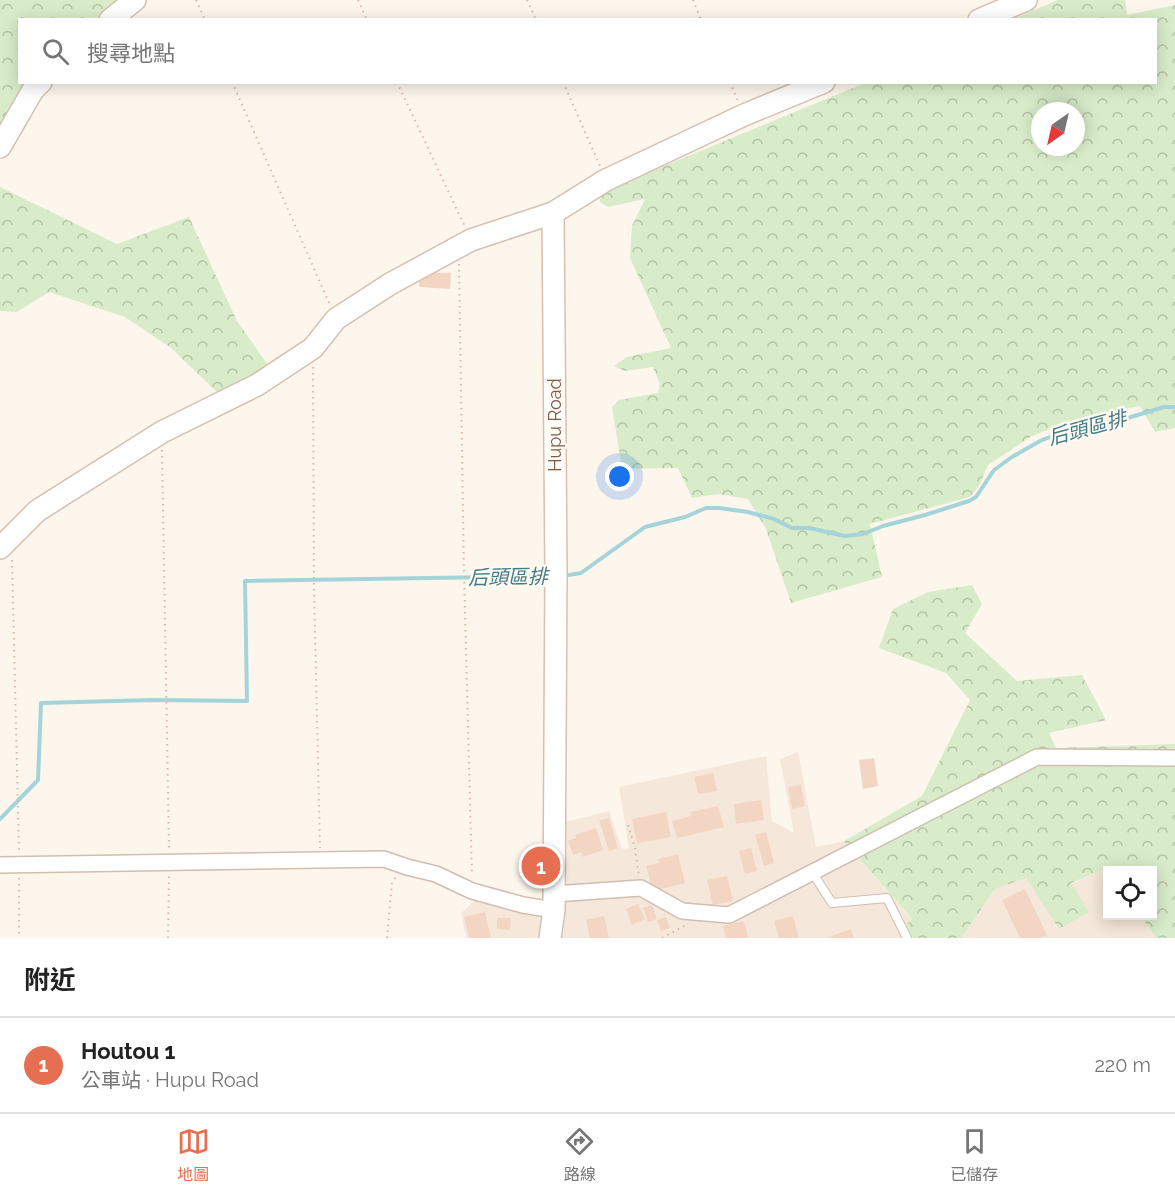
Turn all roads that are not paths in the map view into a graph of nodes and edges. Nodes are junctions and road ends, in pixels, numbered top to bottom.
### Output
1 (135, 0) edge
2 (1026, 0) edge
3 (112, 18) edge
4 (984, 18) edge
5 (39, 84) edge
6 (819, 84) edge
7 (0, 147) edge
8 (553, 213) junction
9 (5, 542) edge
10 (1175, 758) edge
11 (0, 865) edge
12 (812, 872) junction
13 (554, 902) junction
14 (550, 938) edge
15 (907, 938) edge

1 - 3 main road
2 - 4 main road
5 - 7 main road
6 - 8 main road
8 - 9 main road
8 - 13 main road, Hupu Road
10 - 12 street
11 - 13 street
12 - 13 street
12 - 15 lane
13 - 14 main road, Hupu Road

